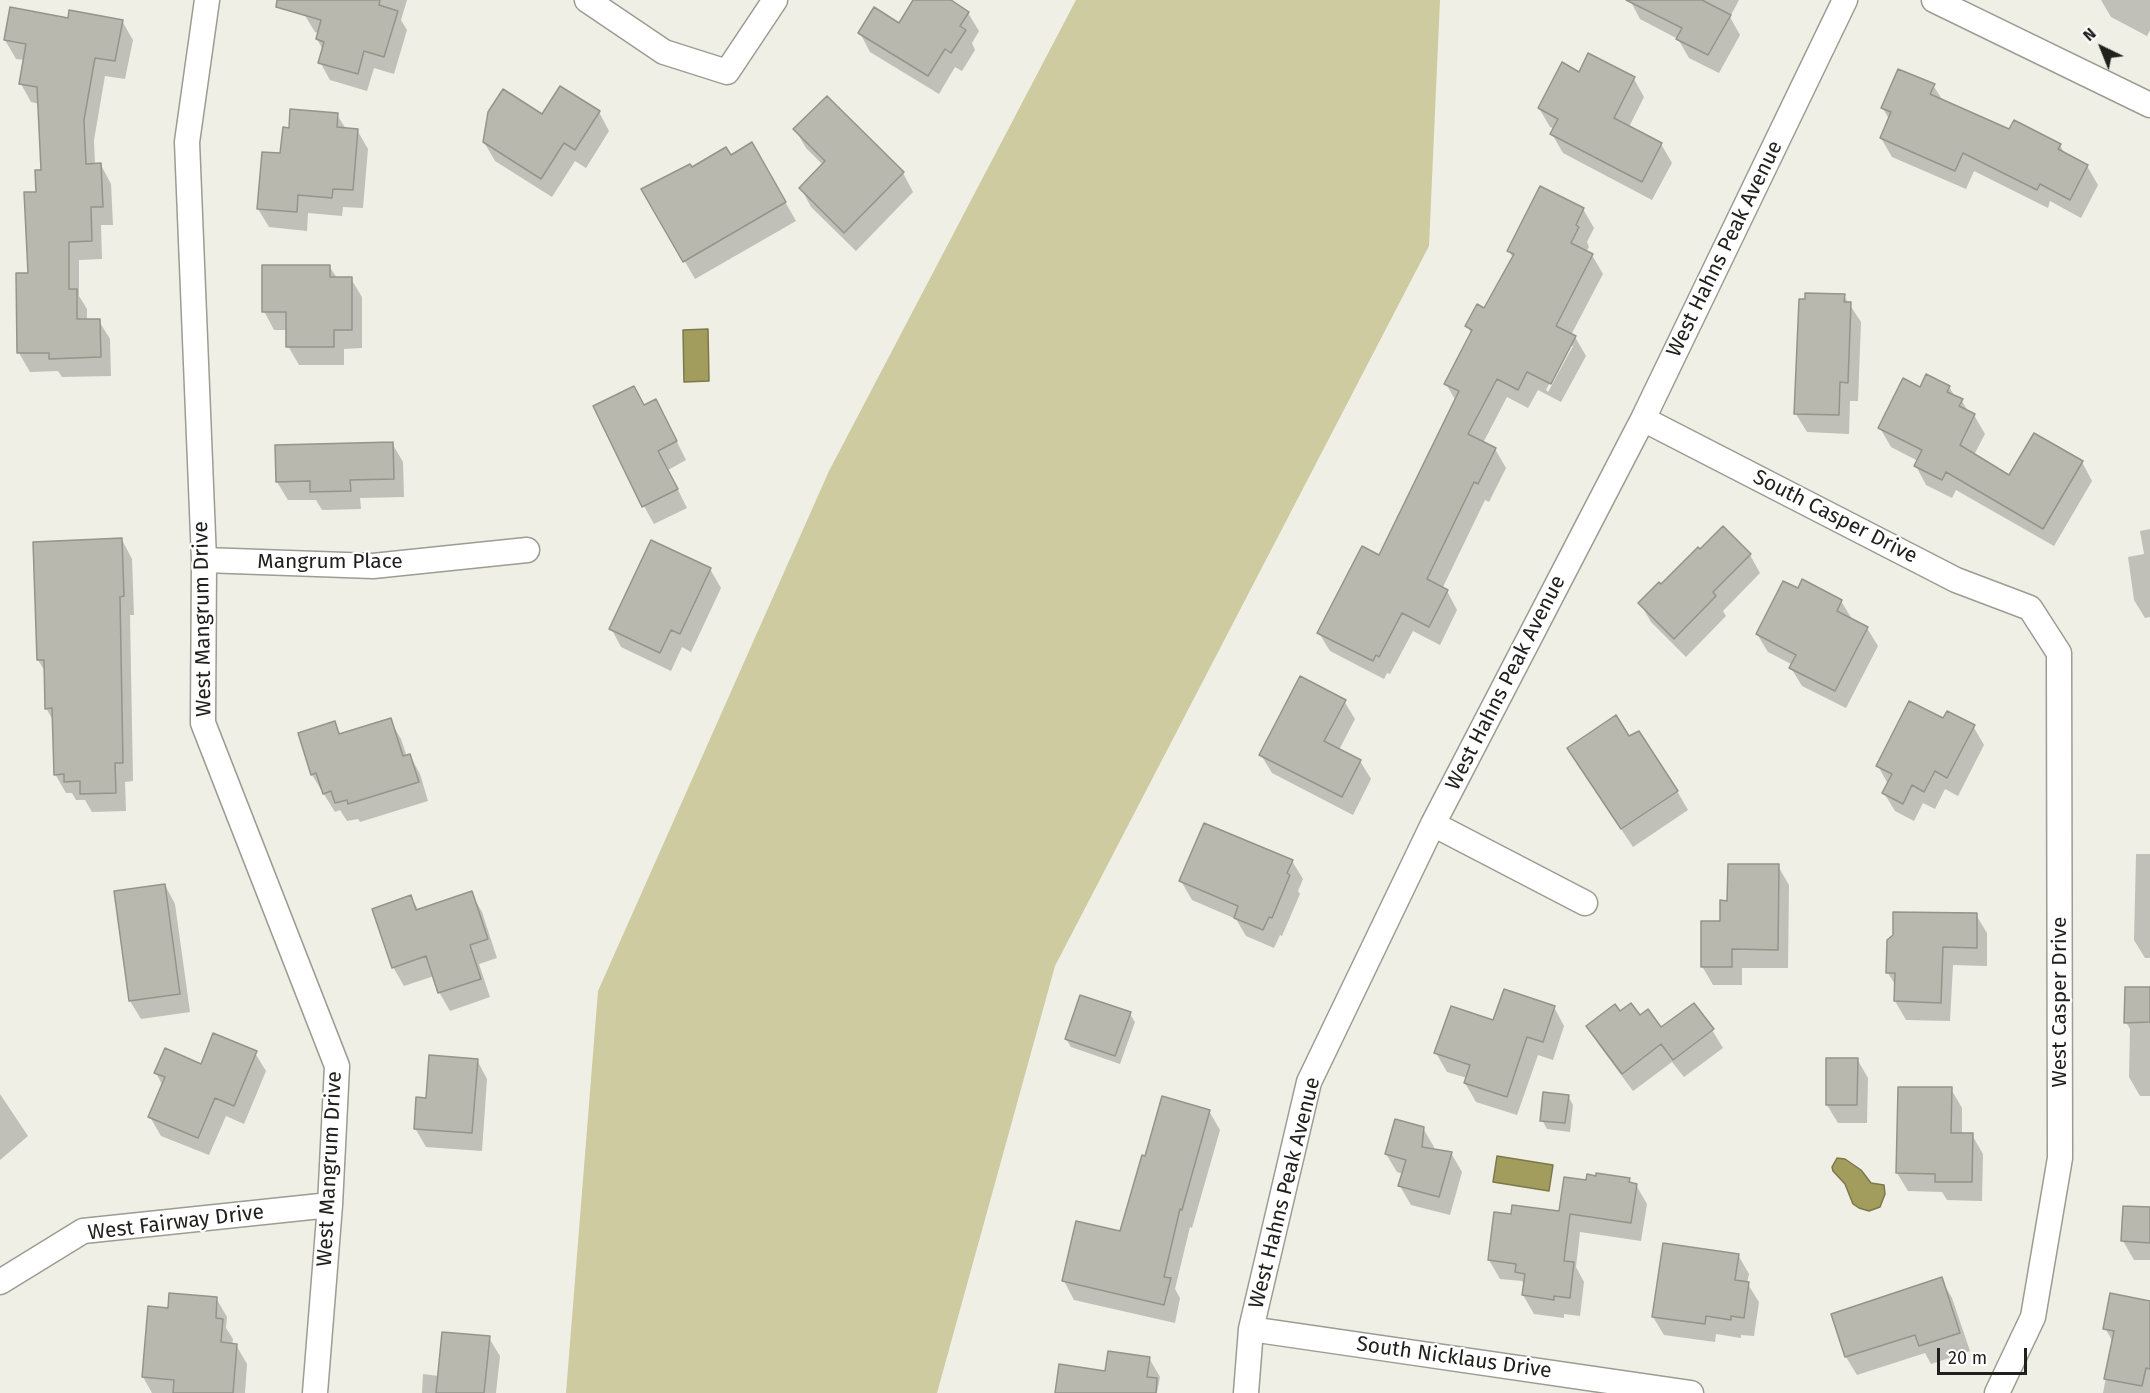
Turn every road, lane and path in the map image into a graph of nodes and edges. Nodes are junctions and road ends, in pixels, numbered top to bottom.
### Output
1 (207, 0) edge
2 (587, 0) edge
3 (775, 0) edge
4 (1845, 0) edge
5 (1934, 0) edge
6 (2150, 105) edge
7 (1643, 419) junction
8 (527, 550) dead end
9 (204, 560) junction
10 (2030, 608) joint
11 (1433, 824) junction
12 (1586, 903) dead end
13 (330, 1205) junction
14 (0, 1282) edge
15 (1251, 1329) junction
16 (315, 1393) edge
17 (1246, 1393) edge
18 (1691, 1393) edge
19 (1997, 1393) edge

1 - 9 street, West Mangrum Drive
2 - 3 street
4 - 7 street, West Hahns Peak Avenue
5 - 6 street
7 - 10 street, South Casper Drive
7 - 11 street, West Hahns Peak Avenue
8 - 9 street, Mangrum Place
9 - 13 street, West Mangrum Drive
10 - 19 street, West Casper Drive
11 - 12 street
11 - 15 street, West Hahns Peak Avenue
13 - 14 street, West Fairway Drive
13 - 16 street, West Mangrum Drive
15 - 17 street, West Hahns Peak Avenue
15 - 18 street, South Nicklaus Drive

